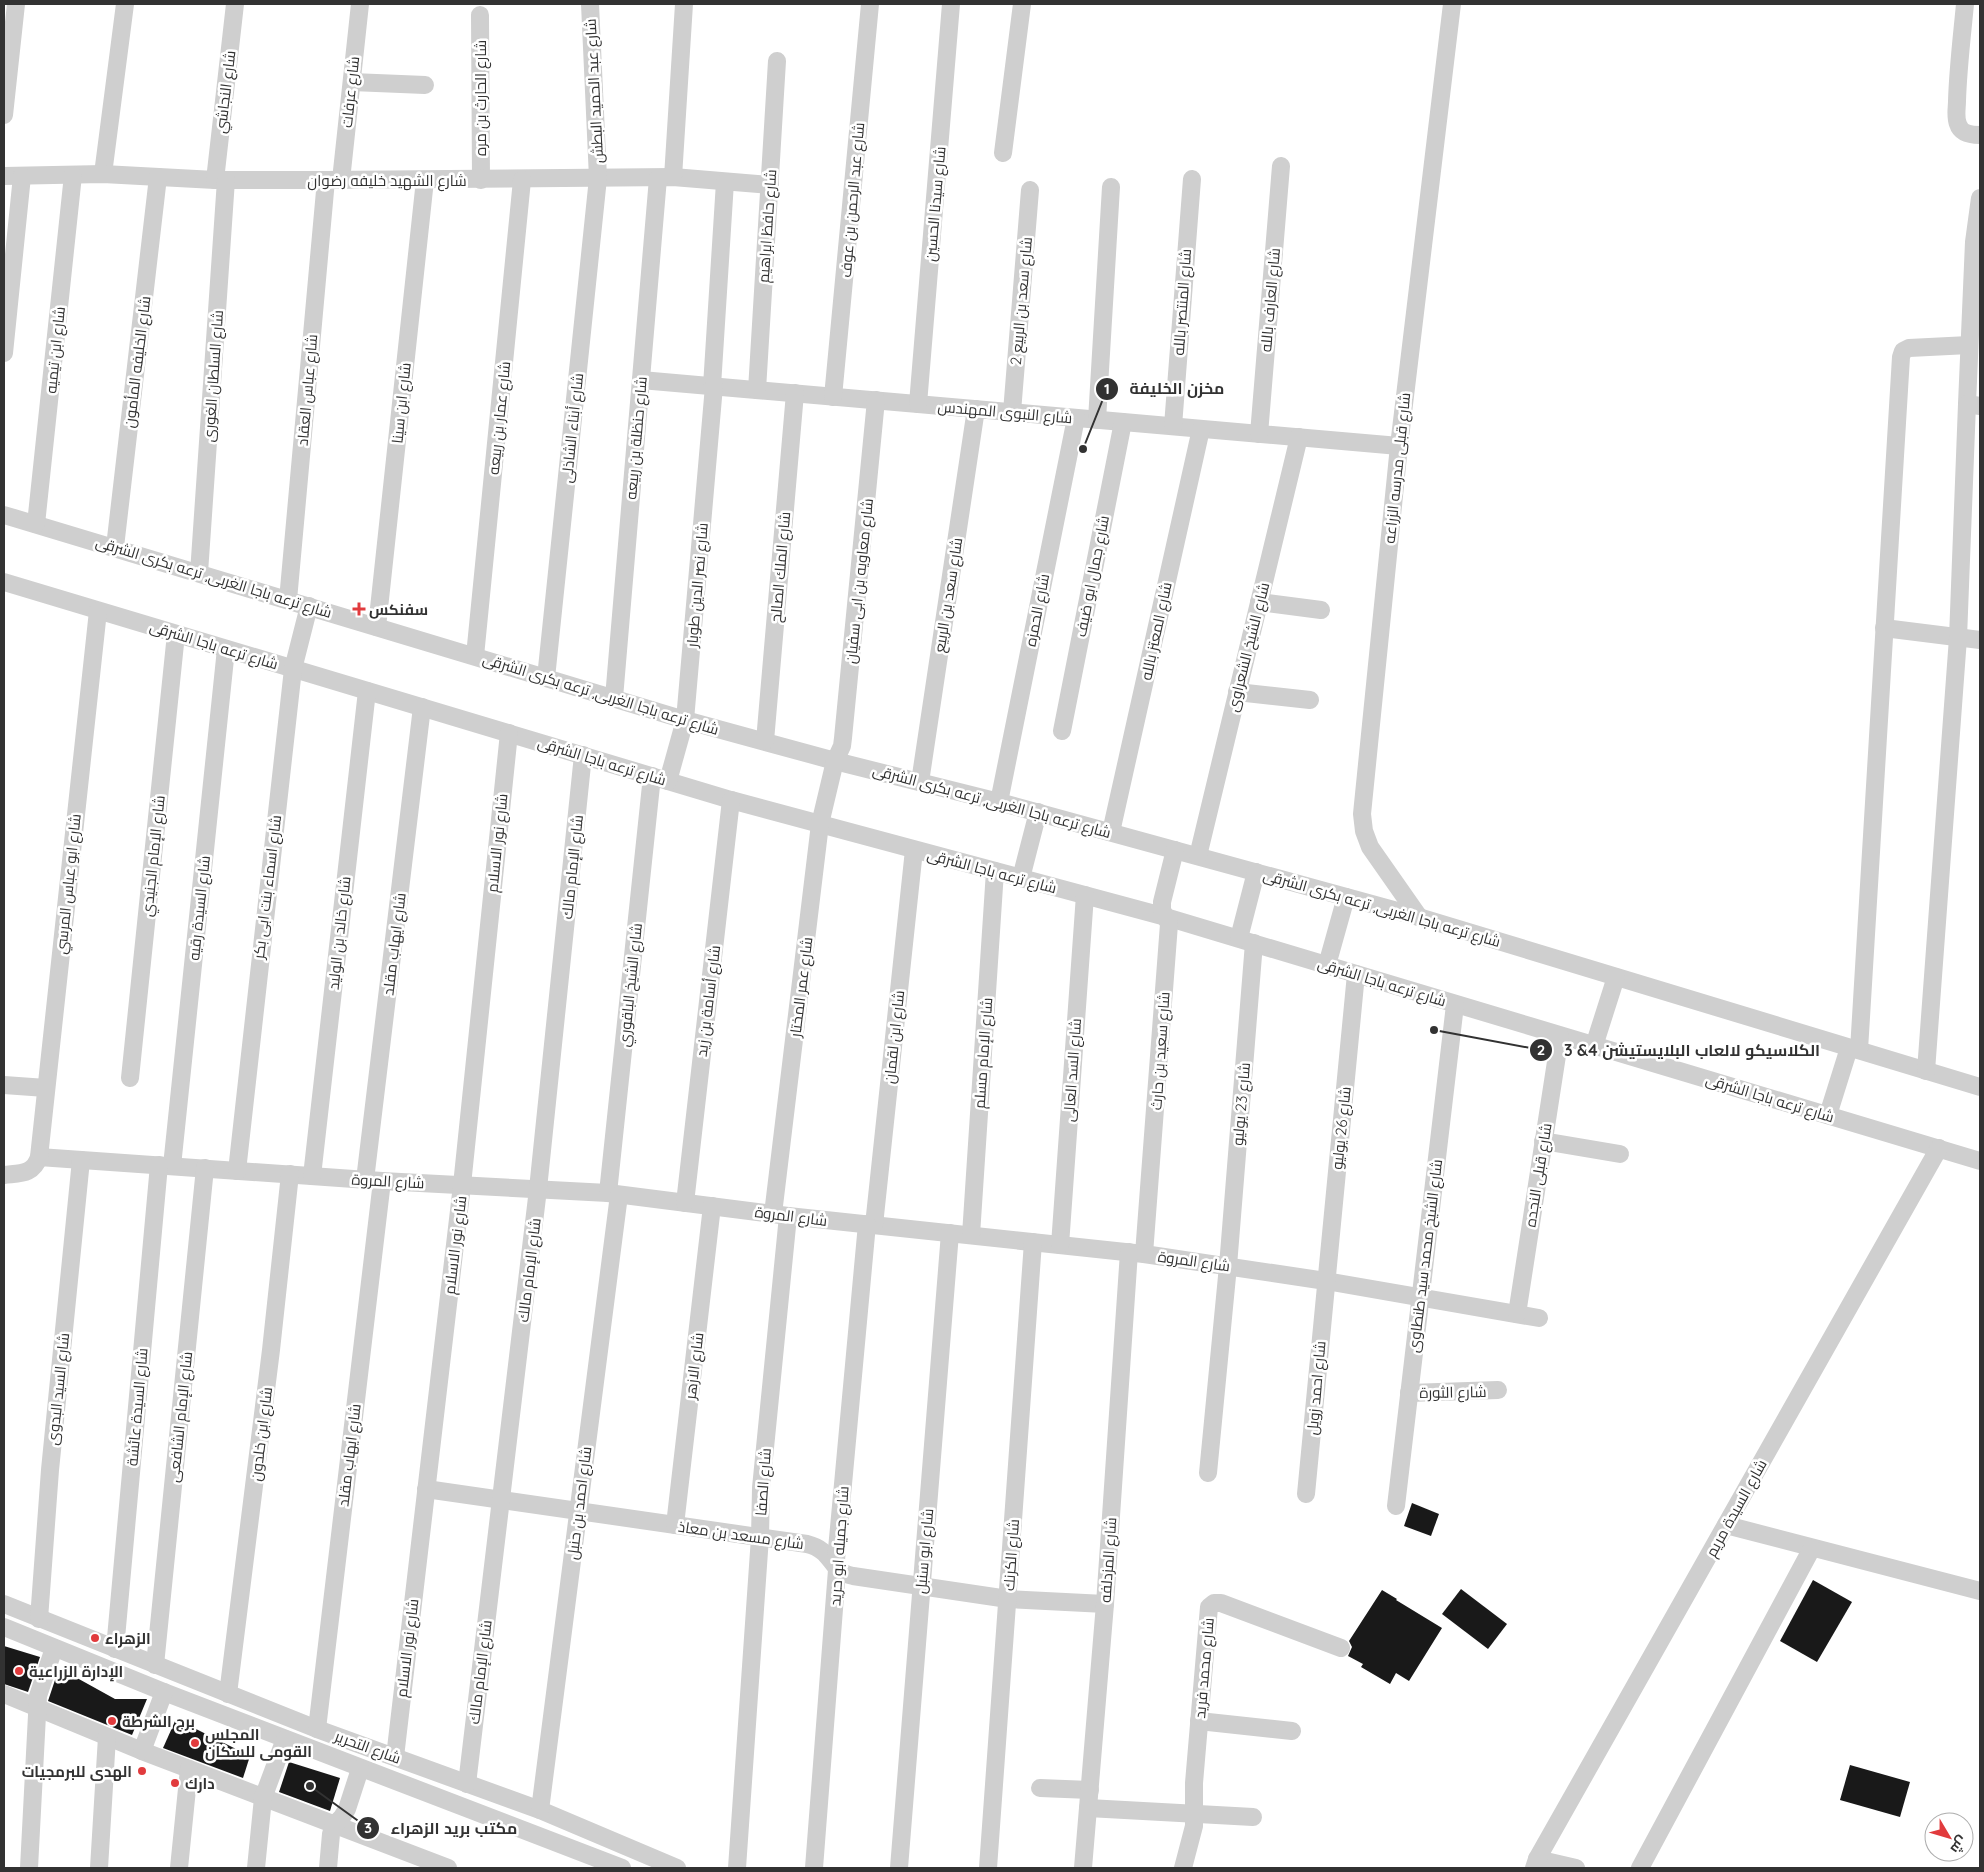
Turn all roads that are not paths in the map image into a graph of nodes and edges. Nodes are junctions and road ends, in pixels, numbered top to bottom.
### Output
1 (16, 4) edge
2 (125, 4) edge
3 (235, 4) edge
4 (360, 4) edge
5 (590, 4) edge
6 (684, 4) edge
7 (870, 4) edge
8 (951, 4) edge
9 (1022, 4) edge
10 (1452, 4) edge
11 (1965, 4) edge
12 (480, 15) dead end
13 (777, 61) dead end
14 (352, 82) junction
15 (425, 85) dead end
16 (4, 115) edge
17 (1980, 135) edge
18 (1003, 153) dead end
19 (1281, 166) dead end
20 (103, 174) junction
21 (73, 175) junction
22 (4, 176) edge
23 (22, 176) junction
24 (158, 177) junction
25 (598, 178) junction
26 (666, 178) junction
27 (1192, 179) dead end
28 (221, 180) junction
29 (334, 180) junction
30 (425, 180) junction
31 (481, 180) junction
32 (522, 180) junction
33 (725, 182) junction
34 (770, 186) junction
35 (1111, 187) dead end
36 (1030, 190) dead end
37 (1980, 198) edge
38 (1977, 243) edge
39 (1969, 345) junction
40 (4, 353) edge
41 (641, 380) junction
42 (713, 386) junction
43 (757, 390) junction
44 (796, 394) junction
45 (833, 397) junction
46 (876, 400) junction
47 (918, 404) junction
48 (1974, 405) edge
49 (976, 409) junction
50 (1012, 412) junction
51 (1076, 418) junction
52 (1097, 420) junction
53 (1123, 422) junction
54 (1172, 426) junction
55 (1201, 429) junction
56 (1259, 434) junction
57 (1299, 437) junction
58 (1399, 446) junction
59 (4, 514) edge
60 (36, 524) junction
61 (115, 547) junction
62 (199, 572) junction
63 (4, 582) edge
64 (288, 600) junction
65 (1259, 602) junction
66 (309, 606) junction
67 (1321, 610) dead end
68 (98, 611) junction
69 (377, 626) junction
70 (1884, 628) junction
71 (176, 634) junction
72 (1958, 638) junction
73 (1980, 640) edge
74 (226, 649) junction
75 (475, 656) junction
76 (293, 669) junction
77 (546, 678) junction
78 (367, 691) junction
79 (1237, 692) junction
80 (614, 698) junction
81 (1310, 700) dead end
82 (422, 707) junction
83 (686, 720) junction
84 (1062, 731) dead end
85 (509, 733) junction
86 (764, 741) junction
87 (583, 756) junction
88 (835, 761) junction
89 (660, 778) junction
90 (920, 782) junction
91 (731, 800) junction
92 (999, 802) junction
93 (1038, 812) junction
94 (820, 824) junction
95 (1111, 832) junction
96 (914, 850) junction
97 (1175, 850) junction
98 (1198, 856) junction
99 (995, 871) junction
100 (1256, 872) junction
101 (1021, 878) junction
102 (1085, 895) junction
103 (1346, 897) junction
104 (1166, 917) junction
105 (1419, 917) junction
106 (1246, 941) junction
107 (1327, 965) junction
108 (1356, 974) junction
109 (1616, 977) junction
110 (1455, 1005) junction
111 (1560, 1036) junction
112 (1594, 1046) junction
113 (1854, 1049) junction
114 (1926, 1070) junction
115 (130, 1078) dead end
116 (4, 1085) edge
117 (1980, 1087) edge
118 (46, 1088) junction
119 (1828, 1115) junction
120 (1543, 1141) junction
121 (1939, 1148) junction
122 (1620, 1154) dead end
123 (39, 1157) junction
124 (81, 1160) junction
125 (1980, 1161) edge
126 (165, 1166) junction
127 (205, 1168) junction
128 (237, 1171) junction
129 (290, 1174) junction
130 (4, 1175) edge
131 (312, 1176) junction
132 (374, 1180) junction
133 (462, 1185) junction
134 (538, 1189) junction
135 (613, 1194) junction
136 (685, 1203) junction
137 (712, 1206) junction
138 (781, 1215) junction
139 (871, 1225) junction
140 (950, 1233) junction
141 (971, 1235) junction
142 (1032, 1242) junction
143 (1060, 1245) junction
144 (1136, 1253) junction
145 (1228, 1266) junction
146 (1326, 1281) junction
147 (1420, 1297) junction
148 (1517, 1314) junction
149 (1539, 1318) dead end
150 (1498, 1390) dead end
151 (1409, 1393) junction
152 (1208, 1473) dead end
153 (426, 1490) junction
154 (1306, 1494) dead end
155 (501, 1500) junction
156 (1396, 1506) dead end
157 (578, 1511) junction
158 (675, 1525) junction
159 (1726, 1526) junction
160 (760, 1537) junction
161 (1812, 1548) junction
162 (837, 1570) junction
163 (922, 1586) junction
164 (1980, 1591) edge
165 (1008, 1599) junction
166 (4, 1604) edge
167 (1105, 1604) junction
168 (39, 1619) junction
169 (4, 1627) edge
170 (111, 1647) junction
171 (54, 1648) junction
172 (1341, 1648) dead end
173 (155, 1665) junction
174 (100, 1666) junction
175 (164, 1692) junction
176 (4, 1694) edge
177 (228, 1694) junction
178 (37, 1708) junction
179 (1199, 1721) junction
180 (316, 1729) junction
181 (1292, 1731) dead end
182 (107, 1737) junction
183 (285, 1739) junction
184 (142, 1751) junction
185 (395, 1757) junction
186 (189, 1769) junction
187 (360, 1769) junction
188 (467, 1784) junction
189 (1040, 1788) dead end
190 (1090, 1790) junction
191 (263, 1798) junction
192 (1088, 1808) junction
193 (540, 1810) junction
194 (1194, 1814) junction
195 (1253, 1817) dead end
196 (334, 1825) junction
197 (605, 1837) junction
198 (404, 1860) edge
199 (596, 1863) edge
200 (1536, 1864) edge
201 (29, 1868) edge
202 (99, 1868) edge
203 (179, 1868) edge
204 (256, 1868) edge
205 (328, 1868) edge
206 (448, 1868) edge
207 (622, 1868) edge
208 (677, 1868) edge
209 (737, 1868) edge
210 (814, 1868) edge
211 (899, 1868) edge
212 (988, 1868) edge
213 (1083, 1868) edge
214 (1183, 1868) edge
215 (1576, 1868) edge
216 (1640, 1868) edge

1 - 16 street
2 - 20 street
3 - 28 street, شارع النجاشي
4 - 14 street, شارع عرفات
5 - 25 street, شارع عبد الحميد البطش
6 - 26 street, شارع حنظلة بن ربيعه
7 - 45 street, شارع عبد الرحمن بن عوف
8 - 47 street, شارع سيدنا الحسين
9 - 18 street
10 - 58 street, شارع قبلى مدرسه الزراعه
11 - 17 street
12 - 31 street, شارع الحارث بن مره
13 - 34 street, شارع حافظ ابراهيم
14 - 15 street
14 - 29 street, شارع عرفات
19 - 56 street, شارع العارف بالله
20 - 21 street, شارع الشهيد خليفه رضوان
20 - 24 street, شارع الشهيد خليفه رضوان
21 - 23 street, شارع الشهيد خليفه رضوان
21 - 60 street, شارع ابن تيميه
22 - 23 street, شارع الشهيد خليفه رضوان
23 - 40 street
24 - 28 street, شارع الشهيد خليفه رضوان
24 - 61 street, شارع الخليفه المأمون
25 - 26 street, شارع الشهيد خليفه رضوان
25 - 32 street, شارع الشهيد خليفه رضوان
25 - 77 street, شارع أبناء الشاذلى
26 - 33 street, شارع الشهيد خليفه رضوان
26 - 41 street, شارع حنظلة بن ربيعه
27 - 54 street, شارع المنتصر بالله
28 - 29 street, شارع الشهيد خليفه رضوان
28 - 62 street, شارع السلطان الغورى
29 - 30 street, شارع الشهيد خليفه رضوان
29 - 64 street, شارع عباس العقاد
30 - 31 street, شارع الشهيد خليفه رضوان
30 - 69 street, شارع ابن سينا
31 - 32 street, شارع الشهيد خليفه رضوان
32 - 75 street, شارع عمار بن ربيعه
33 - 34 street, شارع الشهيد خليفه رضوان
33 - 42 street, شارع نصر الدين طوبار
34 - 43 street, شارع حافظ ابراهيم
35 - 52 street
36 - 50 street, شارع سعد بن الربيع 2
37 - 38 street
38 - 39 street
39 - 48 street
39 - 70 street
41 - 42 street, شارع النبوى المهندس
41 - 80 street, شارع حنظلة بن ربيعه
42 - 43 street, شارع النبوى المهندس
42 - 83 street, شارع نصر الدين طوبار
43 - 44 street, شارع النبوى المهندس
44 - 45 street, شارع النبوى المهندس
44 - 86 street, شارع الملك الصالح
45 - 46 street, شارع النبوى المهندس
46 - 47 street, شارع النبوى المهندس
46 - 88 street, شارع معاويه بن ابى سفيان
47 - 49 street, شارع النبوى المهندس
48 - 72 street
49 - 50 street, شارع النبوى المهندس
49 - 90 street, شارع سعد بن الربيع
50 - 51 street, شارع النبوى المهندس
51 - 52 street, شارع النبوى المهندس
51 - 92 street, شارع الحمزه
52 - 53 street, شارع النبوى المهندس
53 - 54 street, شارع النبوى المهندس
53 - 84 street, شارع جمال ابو ضيف
54 - 55 street, شارع النبوى المهندس
55 - 56 street, شارع النبوى المهندس
55 - 95 street, شارع المعتز بالله
56 - 57 street, شارع النبوى المهندس
57 - 58 street, شارع النبوى المهندس
57 - 65 street, شارع الشيخ الشعراوى
58 - 105 street, شارع قبلى مدرسه الزراعه
59 - 60 street, شارع ترعه باجا الغربى, ترعه بكرى الشرقى
60 - 61 street, شارع ترعه باجا الغربى, ترعه بكرى الشرقى
61 - 62 street, شارع ترعه باجا الغربى, ترعه بكرى الشرقى
62 - 64 street, شارع ترعه باجا الغربى, ترعه بكرى الشرقى
63 - 68 street, شارع ترعه باجا الشرقى
64 - 66 street, شارع ترعه باجا الغربى, ترعه بكرى الشرقى
65 - 67 street
65 - 79 street, شارع الشيخ الشعراوى
66 - 69 street, شارع ترعه باجا الغربى, ترعه بكرى الشرقى
66 - 76 street, شارع اسماء بنت ابى بكر
68 - 71 street, شارع ترعه باجا الشرقى
68 - 118 street, شارع ابو عباس المرسي
69 - 75 street, شارع ترعه باجا الغربى, ترعه بكرى الشرقى
70 - 72 street
70 - 113 street
71 - 74 street, شارع ترعه باجا الشرقى
71 - 115 street, شارع الإمام الجنيدي
72 - 73 street
72 - 114 street
74 - 76 street, شارع ترعه باجا الشرقى
74 - 126 street, شارع السيدة رقيه
75 - 77 street, شارع ترعه باجا الغربى, ترعه بكرى الشرقى
76 - 78 street, شارع ترعه باجا الشرقى
76 - 128 street, شارع اسماء بنت ابى بكر
77 - 80 street, شارع ترعه باجا الغربى, ترعه بكرى الشرقى
78 - 82 street, شارع ترعه باجا الشرقى
78 - 131 street, شارع خالد بن الوليد
79 - 81 street
79 - 98 street, شارع الشيخ الشعراوى
80 - 83 street, شارع ترعه باجا الغربى, ترعه بكرى الشرقى
82 - 85 street, شارع ترعه باجا الشرقى
82 - 132 street, شارع ايهاب مقلد
83 - 86 street, شارع ترعه باجا الغربى, ترعه بكرى الشرقى
83 - 89 street, شارع نصر الدين طوبار
85 - 87 street, شارع ترعه باجا الشرقى
85 - 133 street, شارع نور الاسلام
86 - 88 street, شارع ترعه باجا الغربى, ترعه بكرى الشرقى
87 - 89 street, شارع ترعه باجا الشرقى
87 - 134 street, شارع الإمام مالك
88 - 90 street, شارع ترعه باجا الغربى, ترعه بكرى الشرقى
88 - 94 street, شارع عمر المختار
89 - 91 street, شارع ترعه باجا الشرقى
89 - 135 street, شارع الشيخ الباقوري
90 - 92 street, شارع ترعه باجا الغربى, ترعه بكرى الشرقى
91 - 94 street, شارع ترعه باجا الشرقى
91 - 136 street, شارع أسامة بن زيد
92 - 93 street, شارع ترعه باجا الغربى, ترعه بكرى الشرقى
93 - 95 street, شارع ترعه باجا الغربى, ترعه بكرى الشرقى
93 - 101 street
94 - 96 street, شارع ترعه باجا الشرقى
94 - 138 street, شارع عمر المختار
95 - 97 street, شارع ترعه باجا الغربى, ترعه بكرى الشرقى
96 - 99 street, شارع ترعه باجا الشرقى
96 - 139 street, شارع ابن لقمان
97 - 98 street, شارع ترعه باجا الغربى, ترعه بكرى الشرقى
97 - 104 street, شارع سعيد بن حارث
98 - 100 street, شارع ترعه باجا الغربى, ترعه بكرى الشرقى
99 - 101 street, شارع ترعه باجا الشرقى
99 - 141 street, شارع الإمام مسلم
100 - 103 street, شارع ترعه باجا الغربى, ترعه بكرى الشرقى
100 - 106 street, شارع 23 يوليو
101 - 102 street, شارع ترعه باجا الشرقى
102 - 104 street, شارع ترعه باجا الشرقى
102 - 143 street, شارع السد العالى
103 - 105 street, شارع ترعه باجا الغربى, ترعه بكرى الشرقى
103 - 107 street
104 - 106 street, شارع ترعه باجا الشرقى
104 - 144 street, شارع سعيد بن حارث
105 - 109 street, شارع ترعه باجا الغربى, ترعه بكرى الشرقى
106 - 107 street, شارع ترعه باجا الشرقى
106 - 145 street, شارع 23 يوليو
107 - 108 street, شارع ترعه باجا الشرقى
108 - 110 street, شارع ترعه باجا الشرقى
108 - 146 street, شارع 26 يوليو
109 - 112 street
109 - 113 street, شارع ترعه باجا الغربى, ترعه بكرى الشرقى
110 - 111 street, شارع ترعه باجا الشرقى
110 - 147 street, شارع الشيخ محمد سيد طنطاوى
111 - 112 street, شارع ترعه باجا الشرقى
111 - 120 street, شارع قبلى النجده
112 - 119 street, شارع ترعه باجا الشرقى
113 - 114 street, شارع ترعه باجا الغربى, ترعه بكرى الشرقى
113 - 119 street
114 - 117 street, شارع ترعه باجا الغربى, ترعه بكرى الشرقى
116 - 118 street
118 - 123 street, شارع ابو عباس المرسي
119 - 121 street, شارع ترعه باجا الشرقى
120 - 122 street
120 - 148 street, شارع قبلى النجده
121 - 125 street, شارع ترعه باجا الشرقى
121 - 159 street, شارع السيدة مريم
123 - 124 street, شارع المروة
123 - 130 street
124 - 126 street, شارع المروة
124 - 168 street, شارع السيد البدوى
126 - 127 street, شارع المروة
126 - 170 street, شارع السيدة عائشة
127 - 128 street, شارع المروة
127 - 173 street, شارع الإمام الشافعى
128 - 129 street, شارع المروة
129 - 131 street, شارع المروة
129 - 177 street, شارع ابن خلدون
131 - 132 street, شارع المروة
132 - 133 street, شارع المروة
132 - 180 street, شارع ايهاب مقلد
133 - 134 street, شارع المروة
133 - 153 street, شارع نور الاسلام
134 - 135 street, شارع المروة
134 - 155 street, شارع الإمام مالك
135 - 136 street, شارع المروة
135 - 157 street, شارع احمد بن حنبل
136 - 137 street, شارع المروة
137 - 138 street, شارع المروة
137 - 158 street, شارع الازهر
138 - 139 street, شارع المروة
138 - 160 street, شارع الصفا
139 - 140 street, شارع المروة
139 - 162 street, شارع جميله ابو حريد
140 - 141 street, شارع المروة
140 - 163 street, شارع ابو سنبل
141 - 142 street, شارع المروة
142 - 143 street, شارع المروة
142 - 165 street, شارع الكرنك
143 - 144 street, شارع المروة
144 - 145 street, شارع المروة
144 - 167 street, شارع المزدلفه
145 - 146 street, شارع المروة
145 - 152 street
146 - 147 street, شارع المروة
146 - 154 street, شارع احمد زويل
147 - 148 street, شارع المروة
147 - 151 street, شارع الشيخ محمد سيد طنطاوى
148 - 149 street, شارع المروة
150 - 151 street, شارع الثورة
151 - 156 street, شارع الشيخ محمد سيد طنطاوى
153 - 155 street, شارع مسعد بن معاذ
153 - 185 street, شارع نور الاسلام
155 - 157 street, شارع مسعد بن معاذ
155 - 188 street, شارع الإمام مالك
157 - 158 street, شارع مسعد بن معاذ
157 - 193 street, شارع احمد بن حنبل
158 - 160 street, شارع مسعد بن معاذ
159 - 161 street
159 - 200 street, شارع السيدة مريم
160 - 162 street, شارع مسعد بن معاذ
160 - 209 street, شارع الصفا
161 - 164 street
161 - 216 street
162 - 163 street
162 - 210 street, شارع جميله ابو حريد
163 - 165 street
163 - 211 street, شارع ابو سنبل
165 - 167 street
165 - 212 street, شارع الكرنك
166 - 168 street, شارع التحرير
167 - 190 street, شارع المزدلفه
168 - 170 street, شارع التحرير
169 - 171 street, شارع التحرير
170 - 173 street, شارع التحرير
170 - 174 street, شارع السيدة عائشة
171 - 174 street, شارع التحرير
171 - 178 street
172 - 179 street, شارع محمد فريد
173 - 177 street, شارع التحرير
174 - 175 street, شارع التحرير
175 - 183 street, شارع التحرير
175 - 184 street
176 - 178 street
177 - 180 street, شارع التحرير
178 - 182 street
178 - 201 street
179 - 181 street
179 - 194 street, شارع محمد فريد
180 - 185 street, شارع التحرير
182 - 184 street
182 - 202 street
183 - 187 street, شارع التحرير
183 - 191 street
184 - 186 street
185 - 188 street, شارع التحرير
186 - 191 street
186 - 203 street
187 - 196 street
187 - 199 street, شارع التحرير
188 - 193 street, شارع التحرير
189 - 190 street
190 - 192 street, شارع المزدلفه
191 - 196 street
191 - 204 street
192 - 194 street
192 - 213 street, شارع المزدلفه
193 - 197 street, شارع التحرير
194 - 195 street
194 - 214 street, شارع محمد فريد
196 - 198 street
196 - 205 street
197 - 199 street
197 - 208 street, شارع التحرير
198 - 206 street
199 - 207 street, شارع التحرير
200 - 215 street

